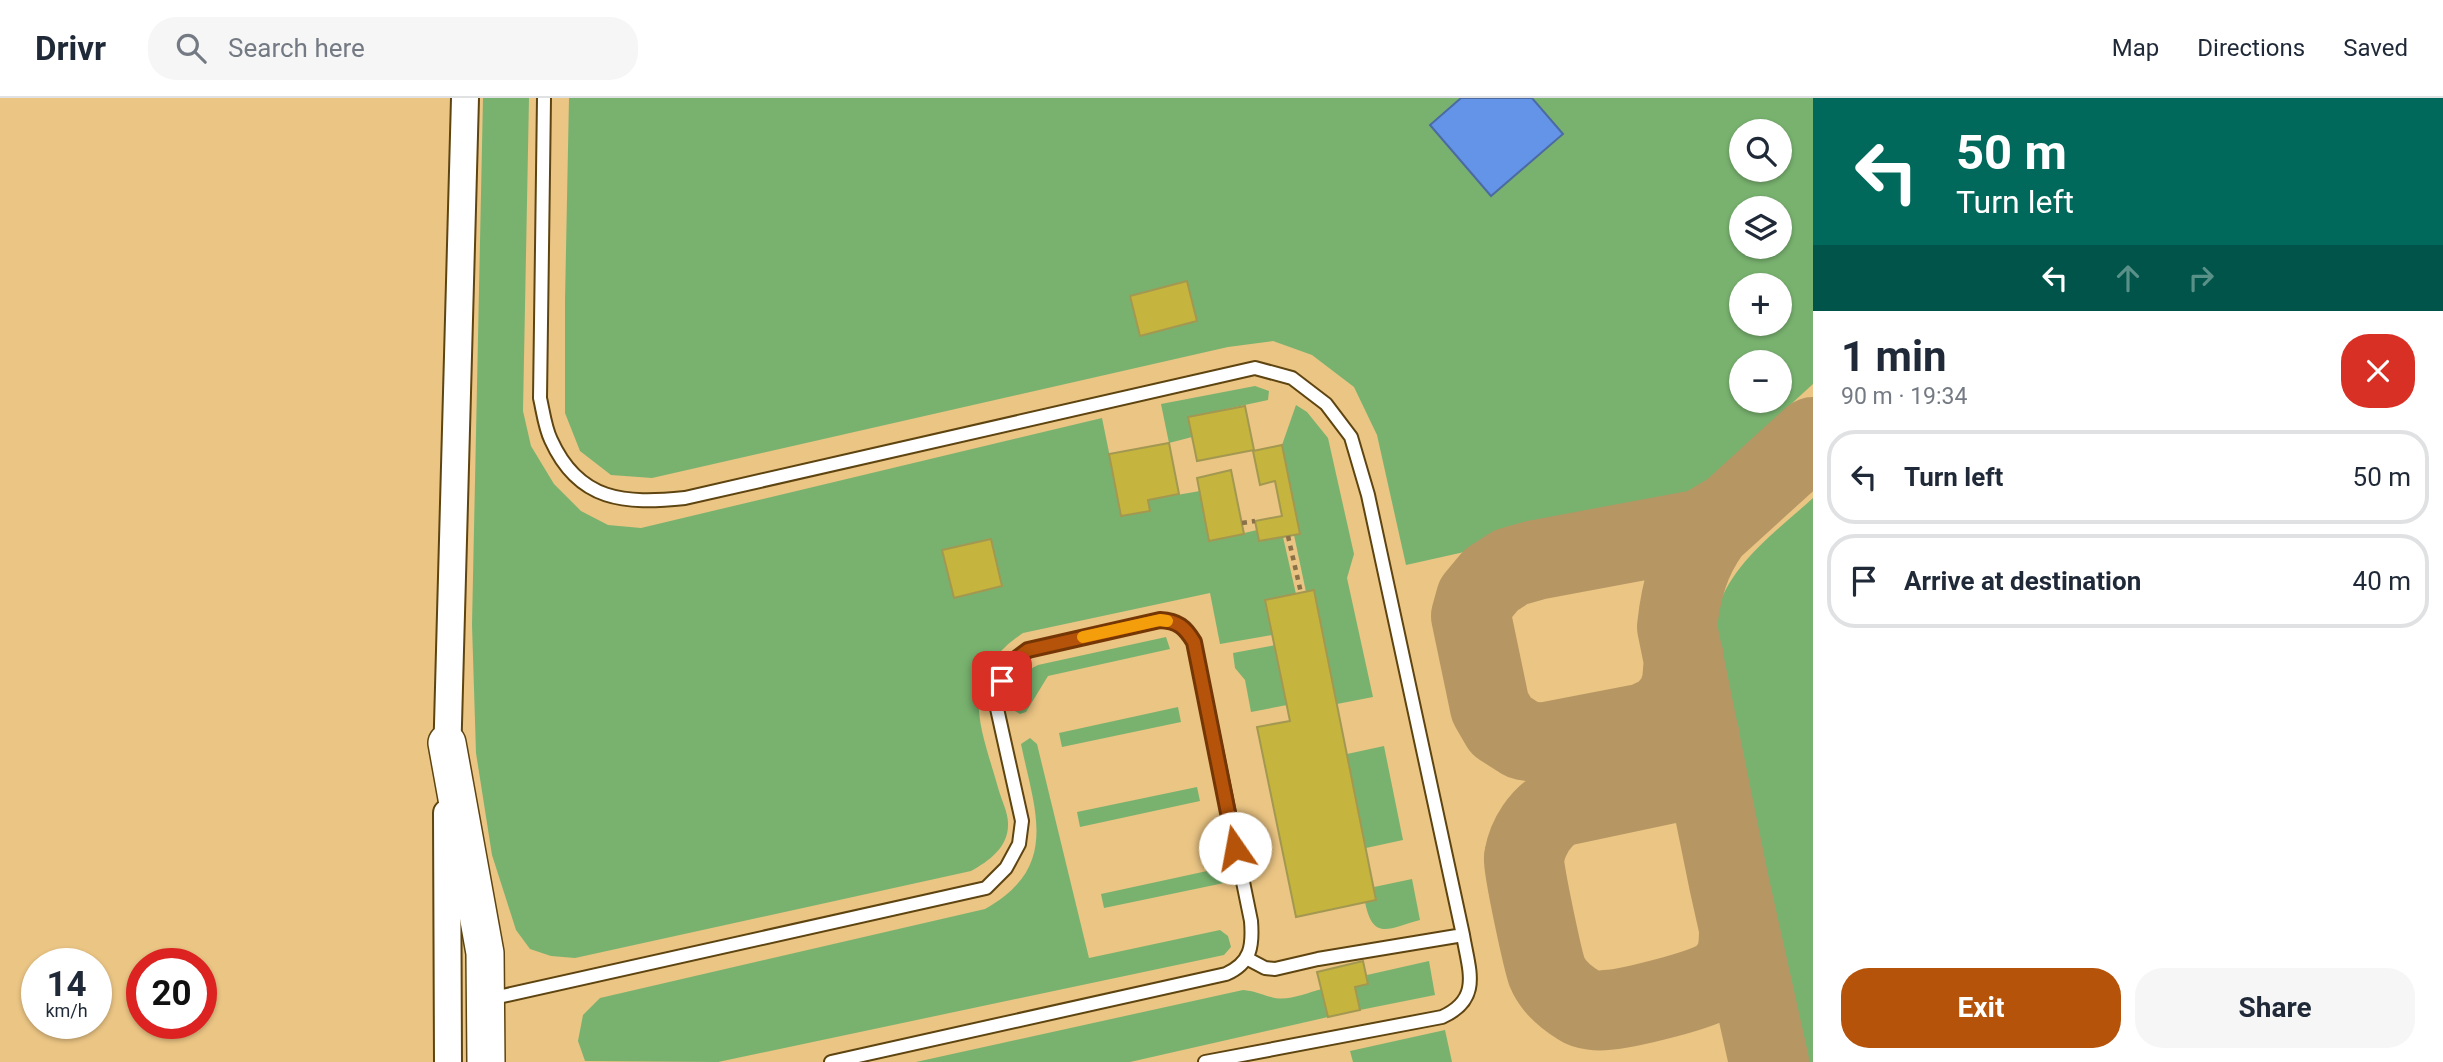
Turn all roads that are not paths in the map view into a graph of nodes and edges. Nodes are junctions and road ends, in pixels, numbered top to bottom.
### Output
1 (465, 98) edge
2 (544, 98) edge
3 (447, 743) junction
4 (1463, 935) junction
5 (1248, 959) junction
6 (485, 1000) junction
7 (448, 1062) edge
8 (486, 1062) edge
9 (831, 1062) edge
10 (1206, 1062) edge

1 - 3 street
2 - 4 lane
3 - 6 street
3 - 7 street
4 - 5 lane
4 - 10 lane
5 - 6 lane
5 - 9 lane
6 - 8 street

